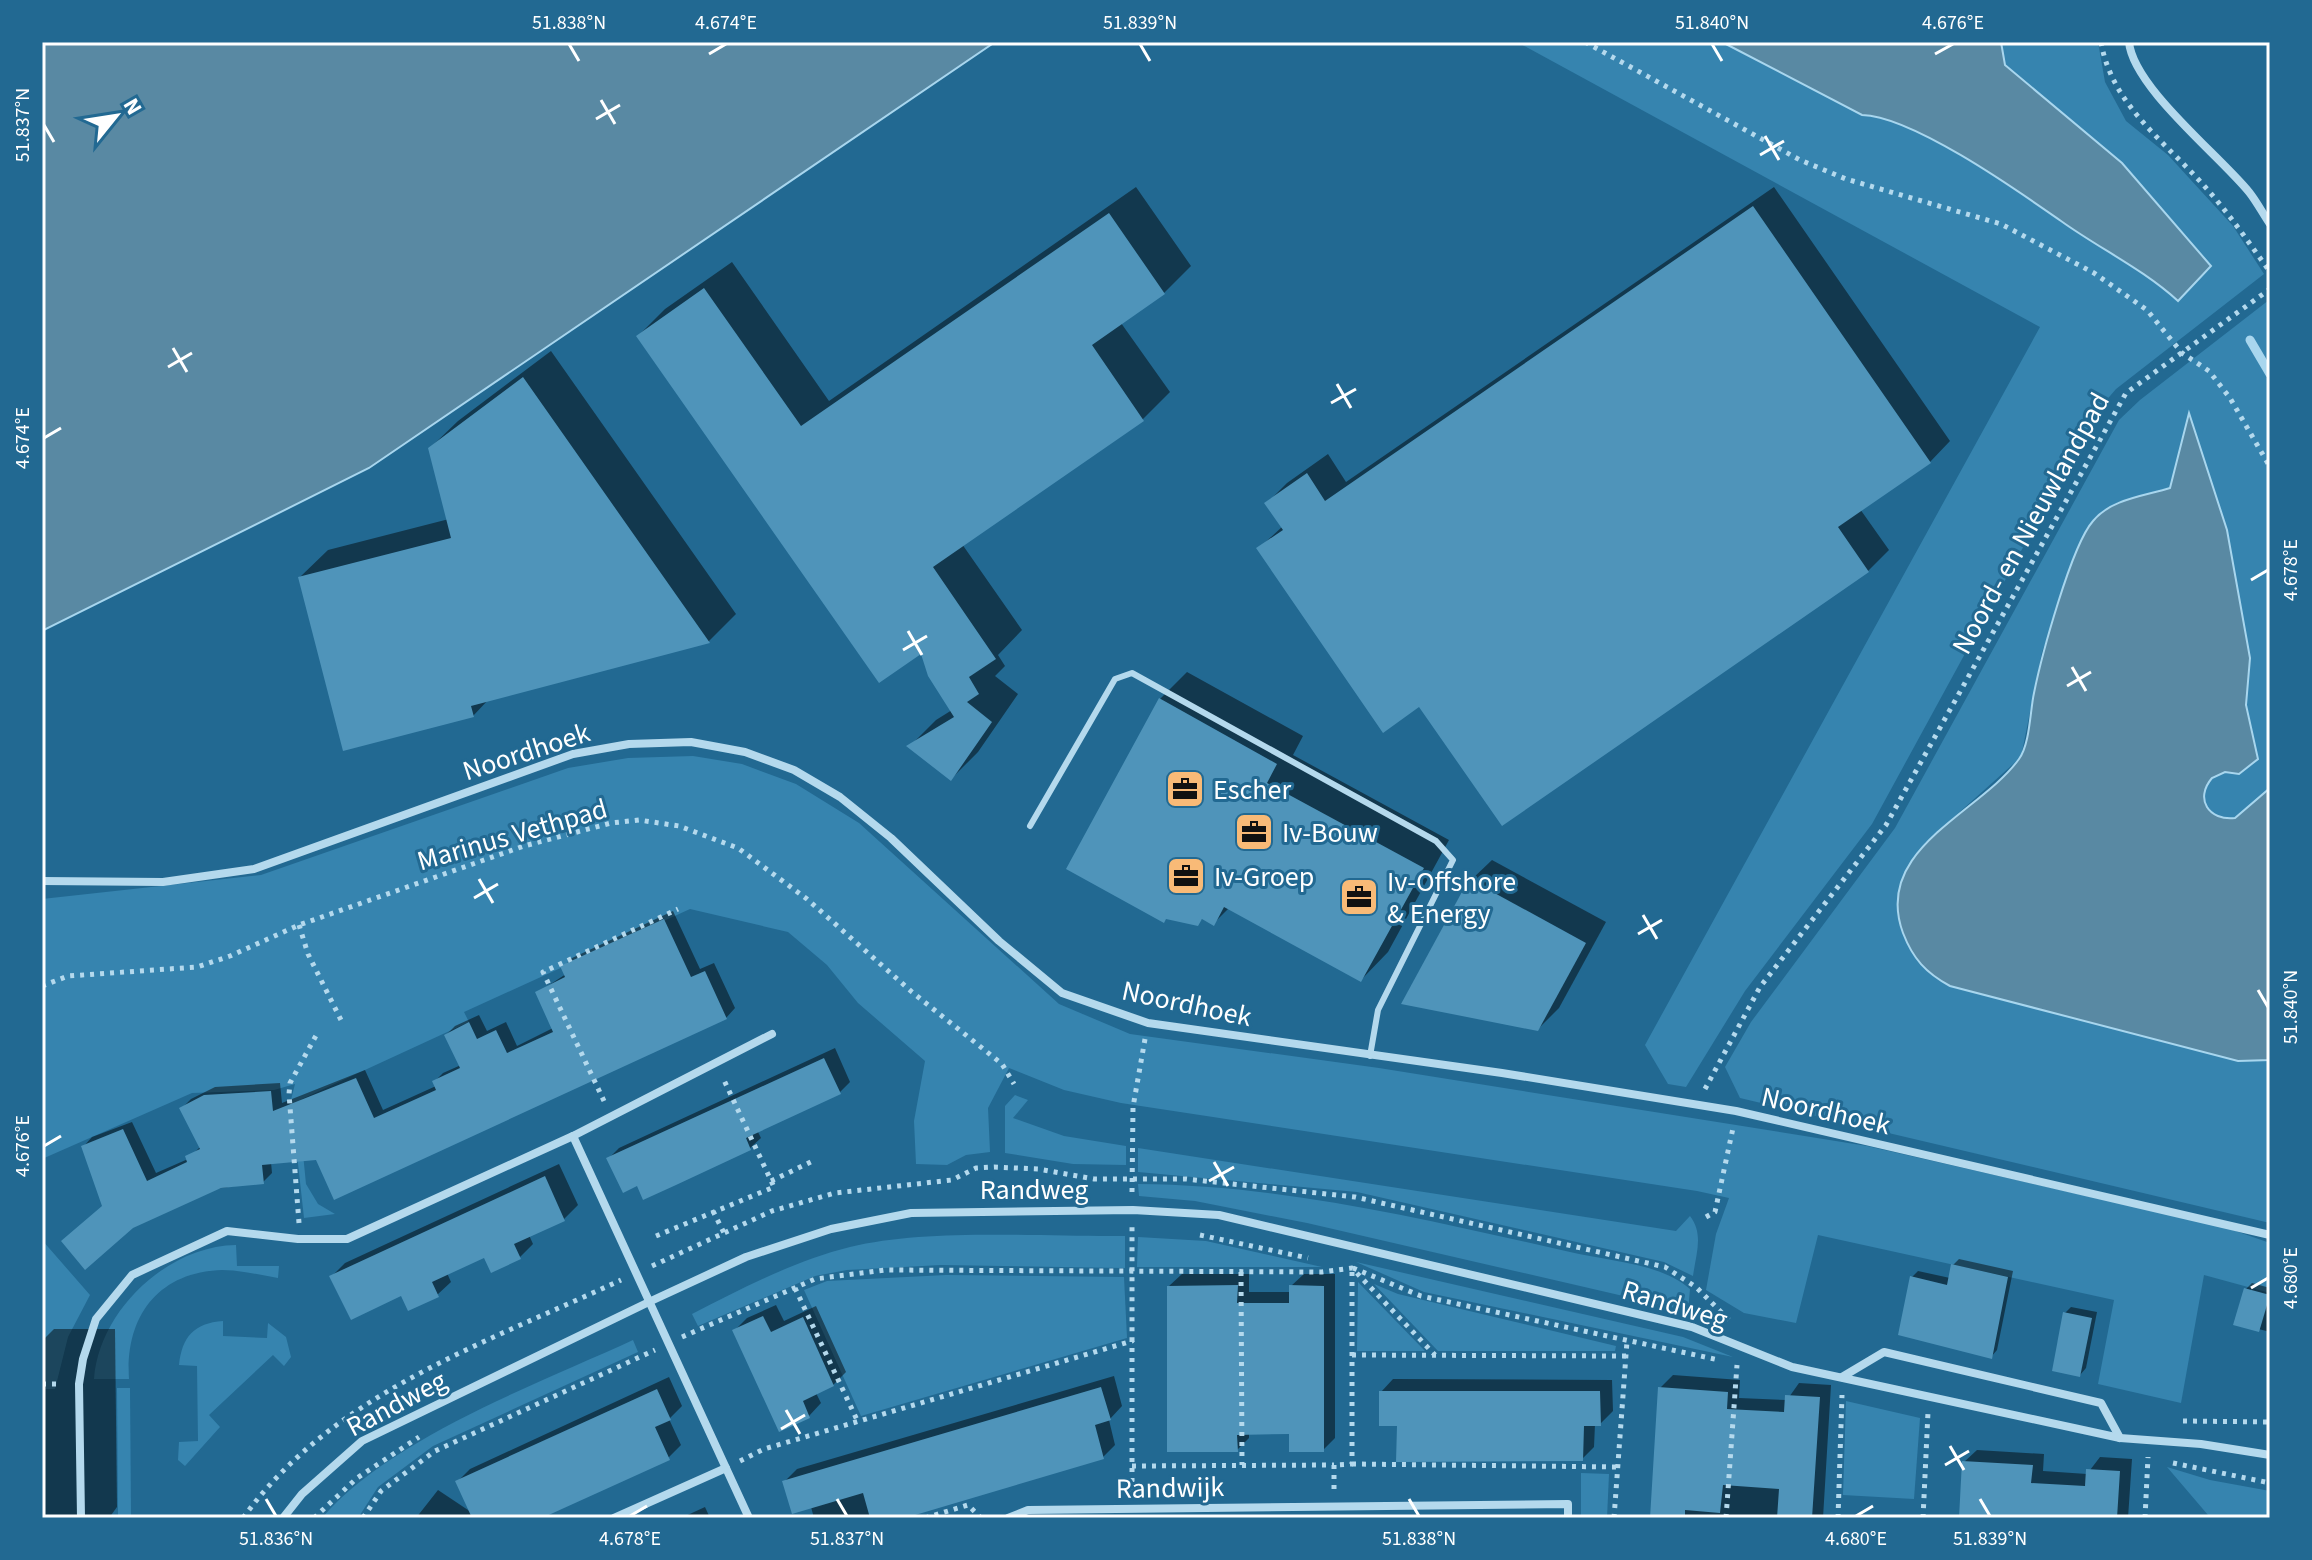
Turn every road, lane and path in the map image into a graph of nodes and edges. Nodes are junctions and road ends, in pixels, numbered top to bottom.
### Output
1 (1585, 42) edge
2 (2101, 42) edge
3 (2129, 42) edge
4 (2270, 224) edge
5 (2270, 272) edge
6 (2270, 289) edge
7 (2182, 353) junction
8 (2270, 467) edge
9 (1030, 826) dead end
10 (42, 881) edge
11 (678, 909) dead end
12 (299, 925) junction
13 (42, 986) edge
14 (341, 1020) dead end
15 (1148, 1023) junction
16 (318, 1032) dead end
17 (772, 1034) dead end
18 (1370, 1056) junction
19 (716, 1063) junction
20 (1014, 1084) dead end
21 (1700, 1105) junction
22 (1736, 1111) junction
23 (611, 1116) junction
24 (573, 1136) junction
25 (815, 1160) dead end
26 (1131, 1180) junction
27 (771, 1181) junction
28 (1133, 1210) junction
29 (713, 1211) junction
30 (1706, 1217) dead end
31 (1116, 1230) dead end
32 (1132, 1230) junction
33 (1146, 1231) dead end
34 (724, 1233) junction
35 (1187, 1234) dead end
36 (2270, 1235) edge
37 (656, 1236) dead end
38 (298, 1239) junction
39 (1585, 1249) dead end
40 (1352, 1268) junction
41 (638, 1272) junction
42 (1241, 1272) junction
43 (1132, 1273) junction
44 (795, 1288) junction
45 (651, 1301) junction
46 (1493, 1312) dead end
47 (1132, 1341) junction
48 (1627, 1341) dead end
49 (670, 1343) junction
50 (1352, 1355) junction
51 (1435, 1355) junction
52 (1626, 1356) junction
53 (1737, 1364) dead end
54 (1842, 1377) junction
55 (1842, 1390) dead end
56 (1929, 1407) dead end
57 (858, 1422) junction
58 (424, 1434) dead end
59 (2120, 1438) junction
60 (2270, 1455) edge
61 (2148, 1457) dead end
62 (1352, 1464) junction
63 (1242, 1465) junction
64 (1334, 1465) junction
65 (1132, 1466) junction
66 (1618, 1467) junction
67 (726, 1468) junction
68 (1334, 1508) junction
69 (1132, 1509) junction
70 (81, 1518) edge
71 (243, 1518) edge
72 (283, 1518) edge
73 (314, 1518) edge
74 (363, 1518) edge
75 (614, 1518) edge
76 (749, 1518) edge
77 (925, 1518) edge
78 (981, 1518) edge
79 (1008, 1518) edge
80 (1568, 1518) edge
81 (1614, 1518) edge
82 (1726, 1518) edge
83 (1838, 1518) edge
84 (1923, 1518) edge
85 (2145, 1518) edge

1 - 7 path
2 - 5 path
3 - 4 street
6 - 7 path, Noord- en Nieuwlandpad
7 - 8 path
7 - 21 path, Noord- en Nieuwlandpad
9 - 18 lane
10 - 15 street, Noordhoek
11 - 23 path
12 - 13 path, Marinus Vethpad
12 - 14 path
12 - 20 path, Marinus Vethpad
15 - 18 street, Noordhoek
15 - 26 path
16 - 38 path
17 - 19 street
18 - 21 street, Noordhoek
19 - 23 street
19 - 27 path
21 - 22 street, Noordhoek
22 - 30 path
22 - 36 street, Noordhoek
23 - 24 street
24 - 38 street
24 - 41 street
25 - 27 path
26 - 28 path
26 - 34 path, Randweg
26 - 39 path, Randweg
27 - 29 path
28 - 32 path
28 - 45 street, Randweg
28 - 54 street, Randweg
29 - 34 path
29 - 37 path
31 - 32 path, Randweg
32 - 33 path, Randweg
32 - 43 path
34 - 41 path, Randweg
35 - 40 path
38 - 70 street
40 - 42 path
40 - 46 path
40 - 50 path
40 - 51 path
41 - 45 street
41 - 71 path, Randweg
42 - 43 path
42 - 63 path
43 - 44 path
43 - 47 path
44 - 49 path
44 - 57 path
45 - 49 street
45 - 72 street, Randweg
47 - 57 path
47 - 65 path
48 - 52 path
49 - 67 street
49 - 74 path
50 - 51 path
50 - 62 path
51 - 52 path
52 - 66 path
53 - 82 path
54 - 59 street, Randweg
54 - 59 street
55 - 83 path
56 - 84 path
57 - 67 path
58 - 73 path, Randweg
59 - 60 street, Randweg
61 - 85 path
62 - 64 path
62 - 66 path
63 - 64 path
63 - 65 path
64 - 68 path
65 - 69 path
66 - 81 path
67 - 75 street
67 - 76 street
68 - 69 street, Randwijk
68 - 80 street, Randwijk
69 - 79 street, Randwijk
77 - 78 path

